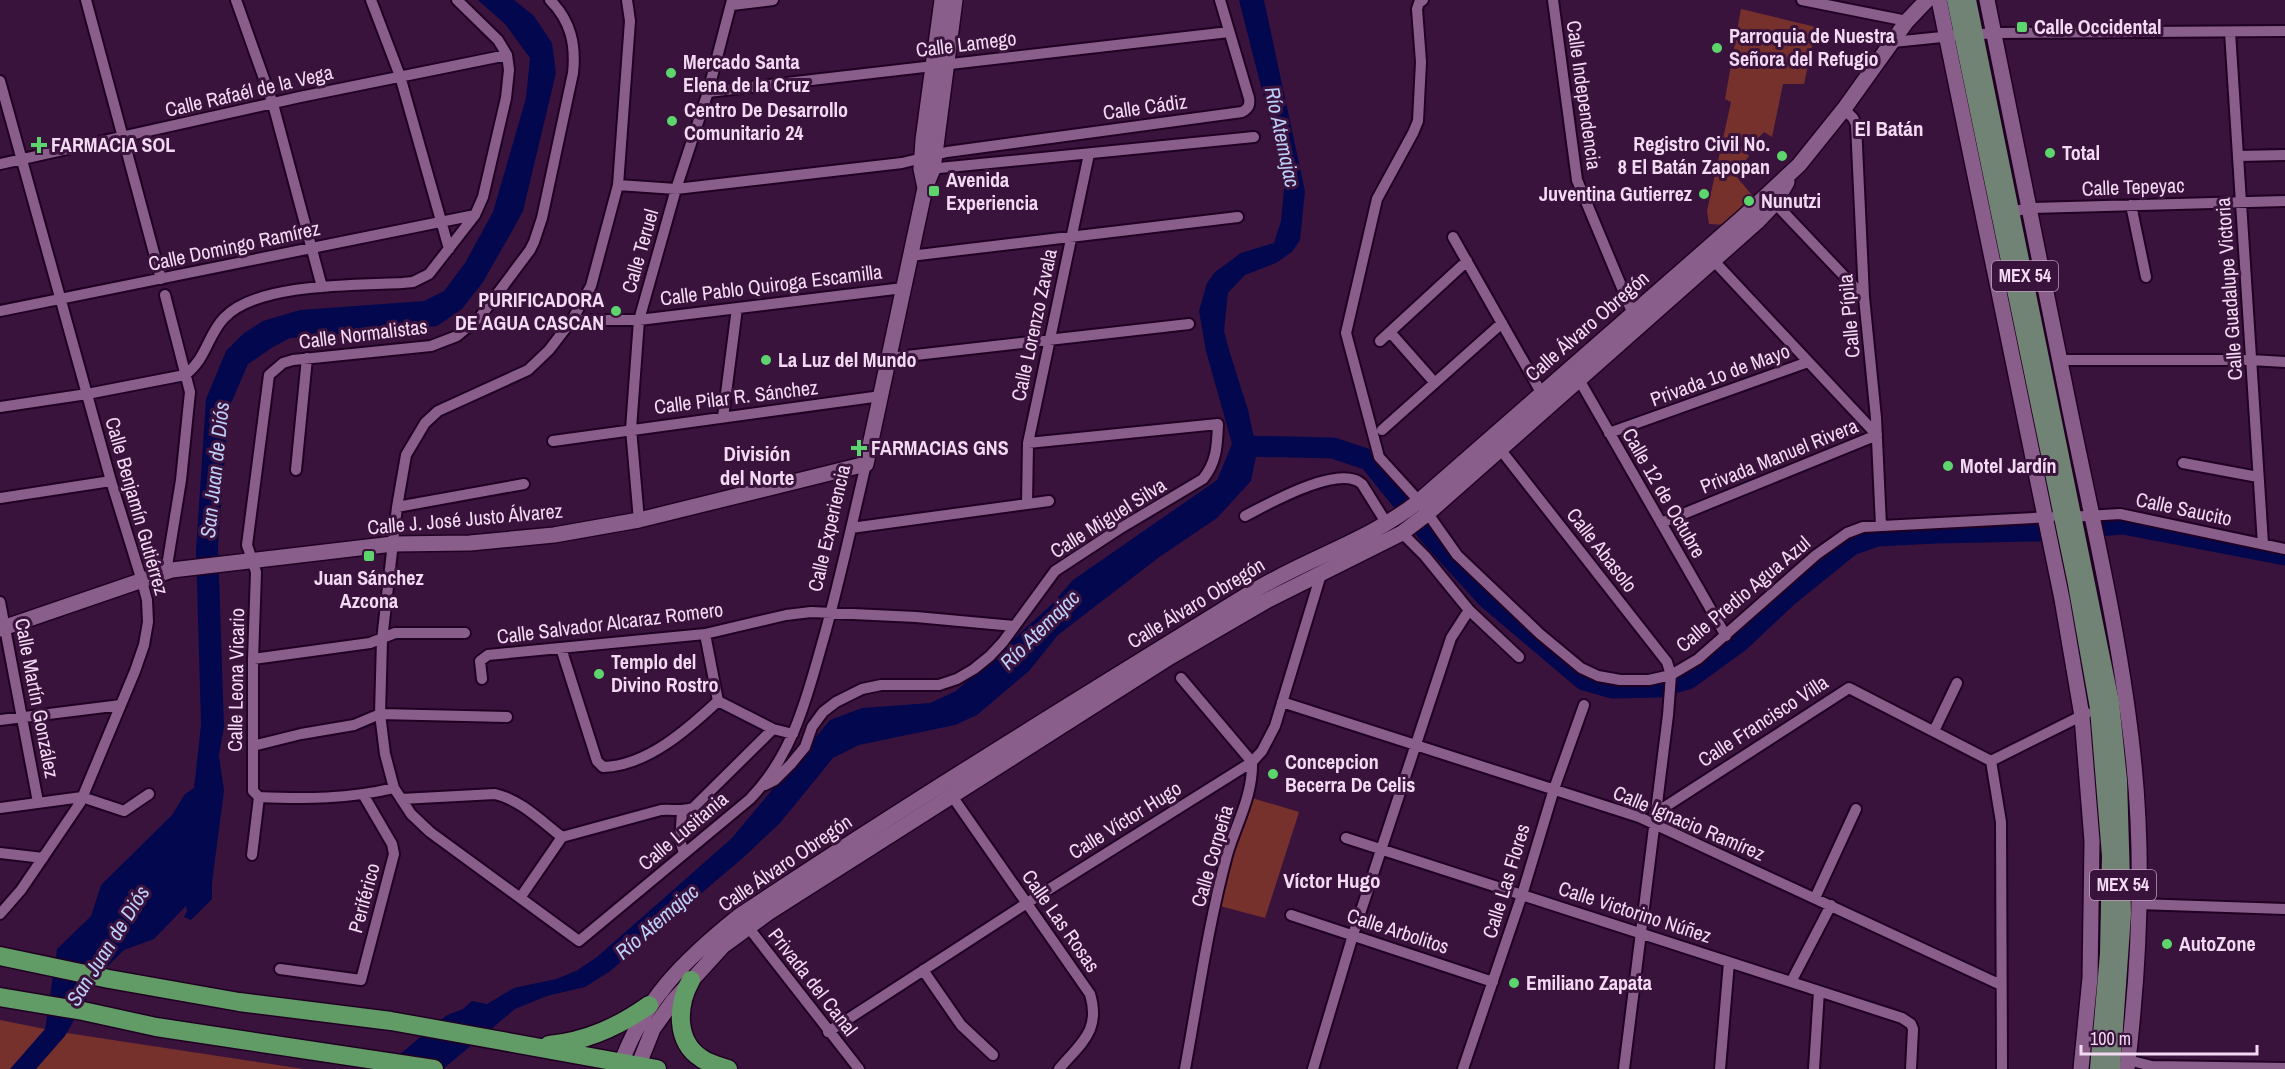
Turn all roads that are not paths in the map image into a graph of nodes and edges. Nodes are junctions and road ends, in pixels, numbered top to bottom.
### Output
1 (86, 0) edge
2 (236, 0) edge
3 (371, 0) edge
4 (457, 0) edge
5 (550, 0) edge
6 (627, 0) edge
7 (773, 0) edge
8 (942, 0) edge
9 (955, 0) edge
10 (1220, 0) edge
11 (1423, 0) edge
12 (1553, 0) edge
13 (1802, 0) edge
14 (1927, 0) edge
15 (1939, 0) edge
16 (1955, 0) edge
17 (1968, 0) edge
18 (1987, 0) edge
19 (732, 2) edge
20 (1907, 21) junction
21 (2285, 31) edge
22 (1229, 32) junction
23 (2230, 32) junction
24 (1994, 33) junction
25 (1961, 36) junction
26 (1893, 42) junction
27 (507, 55) junction
28 (939, 65) junction
29 (400, 76) junction
30 (0, 81) edge
31 (708, 92) junction
32 (273, 104) junction
33 (1844, 108) junction
34 (1254, 137) dead end
35 (123, 138) junction
36 (1089, 154) junction
37 (2285, 155) edge
38 (2238, 156) junction
39 (22, 159) junction
40 (928, 163) junction
41 (0, 164) edge
42 (618, 185) junction
43 (676, 189) junction
44 (1771, 199) junction
45 (2241, 201) junction
46 (2285, 201) edge
47 (2131, 205) junction
48 (2029, 208) junction
49 (475, 215) junction
50 (1998, 215) junction
51 (1238, 217) dead end
52 (441, 221) junction
53 (1072, 236) junction
54 (1453, 237) dead end
55 (313, 248) junction
56 (449, 249) junction
57 (910, 256) junction
58 (1467, 261) junction
59 (1714, 261) junction
60 (2146, 277) dead end
61 (161, 279) junction
62 (322, 287) junction
63 (903, 288) junction
64 (165, 295) dead end
65 (1864, 297) junction
66 (61, 299) junction
67 (737, 308) junction
68 (0, 311) edge
69 (572, 320) junction
70 (639, 320) junction
71 (1635, 320) junction
72 (1502, 323) junction
73 (1189, 324) dead end
74 (1390, 332) junction
75 (1050, 340) junction
76 (1380, 341) dead end
77 (307, 358) junction
78 (889, 358) junction
79 (2060, 360) junction
80 (2251, 360) junction
81 (1808, 362) junction
82 (2285, 362) edge
83 (1575, 374) junction
84 (185, 375) junction
85 (1435, 383) junction
86 (87, 394) junction
87 (1542, 394) junction
88 (881, 396) junction
89 (0, 407) edge
90 (723, 417) junction
91 (631, 429) junction
92 (1382, 430) dead end
93 (1609, 433) junction
94 (1877, 435) junction
95 (553, 441) dead end
96 (1028, 443) junction
97 (1500, 449) junction
98 (2183, 463) dead end
99 (866, 464) junction
100 (296, 470) dead end
101 (2258, 477) junction
102 (111, 481) junction
103 (524, 484) dead end
104 (0, 498) edge
105 (1049, 501) dead end
106 (1027, 504) junction
107 (398, 507) junction
108 (1421, 509) junction
109 (1245, 516) dead end
110 (2092, 516) junction
111 (2061, 517) junction
112 (639, 520) junction
113 (1661, 523) junction
114 (1398, 526) junction
115 (1881, 526) junction
116 (851, 528) junction
117 (393, 544) junction
118 (2263, 544) junction
119 (2285, 549) edge
120 (2061, 550) junction
121 (1327, 552) junction
122 (247, 562) junction
123 (2094, 570) junction
124 (169, 571) junction
125 (1321, 573) junction
126 (142, 581) junction
127 (0, 602) edge
128 (1469, 610) junction
129 (832, 612) junction
130 (1014, 626) junction
131 (3, 629) edge
132 (465, 633) dead end
133 (705, 634) junction
134 (1725, 636) junction
135 (382, 640) junction
136 (561, 648) junction
137 (1519, 657) dead end
138 (253, 658) junction
139 (1671, 676) junction
140 (1181, 678) dead end
141 (482, 679) dead end
142 (1957, 683) dead end
143 (718, 701) junction
144 (1282, 702) junction
145 (2111, 702) junction
146 (121, 705) junction
147 (1584, 705) dead end
148 (380, 714) junction
149 (22, 716) junction
150 (2082, 716) junction
151 (507, 717) dead end
152 (0, 720) edge
153 (774, 729) junction
154 (1934, 731) junction
155 (793, 734) junction
156 (1416, 745) junction
157 (253, 746) junction
158 (1991, 760) junction
159 (1252, 762) junction
160 (763, 785) junction
161 (394, 788) junction
162 (1554, 789) junction
163 (149, 794) dead end
164 (364, 796) junction
165 (952, 796) junction
166 (82, 797) junction
167 (259, 797) junction
168 (401, 799) junction
169 (38, 802) junction
170 (0, 808) edge
171 (1856, 809) dead end
172 (682, 812) junction
173 (1654, 818) junction
174 (562, 837) junction
175 (1346, 838) dead end
176 (1382, 849) junction
177 (0, 853) edge
178 (684, 853) junction
179 (252, 855) dead end
180 (43, 858) junction
181 (1522, 895) junction
182 (520, 898) junction
183 (1815, 898) junction
184 (1027, 903) junction
185 (2139, 904) junction
186 (1831, 905) junction
187 (2285, 909) edge
188 (0, 914) edge
189 (1291, 915) dead end
190 (744, 922) junction
191 (1641, 933) junction
192 (1353, 935) junction
193 (8, 958) edge
194 (1729, 962) junction
195 (280, 969) dead end
196 (924, 970) junction
197 (691, 980) junction
198 (1493, 982) junction
199 (1791, 982) junction
200 (2001, 985) junction
201 (1819, 991) junction
202 (0, 997) edge
203 (649, 1005) junction
204 (828, 1032) junction
205 (530, 1046) junction
206 (993, 1055) dead end
207 (2127, 1065) edge
208 (629, 1066) edge
209 (2285, 1068) edge
210 (434, 1069) edge
211 (657, 1069) edge
212 (728, 1069) edge
213 (859, 1069) edge
214 (1059, 1069) edge
215 (1185, 1069) edge
216 (1313, 1069) edge
217 (1463, 1069) edge
218 (1624, 1069) edge
219 (1720, 1069) edge
220 (1814, 1069) edge
221 (1911, 1069) edge
222 (2002, 1069) edge
223 (2081, 1069) edge
224 (2098, 1069) edge
225 (2112, 1069) edge

1 - 35 street
2 - 32 street
3 - 29 street
4 - 27 street
5 - 77 street, Calle Normalistas
6 - 42 street
7 - 19 street
8 - 28 street, Calle Experiencia
9 - 28 street, Calle Experiencia
10 - 22 street, Calle Cádiz
11 - 108 street, Calle Predio Agua Azul
12 - 71 street, Calle Independencia
13 - 20 street
14 - 20 street, Calle Álvaro Obregón
15 - 25 street
16 - 25 main road, MEX 54
17 - 25 main road, MEX 54
18 - 24 street
19 - 31 street, Calle Teruel
20 - 26 street, Calle Álvaro Obregón
21 - 23 street
22 - 28 street, Calle Lamego
22 - 40 street, Calle Cádiz
23 - 24 street
23 - 38 street, Calle Guadalupe Victoria
24 - 25 street
24 - 48 street
25 - 26 street
25 - 50 main road, MEX 54
26 - 33 street, Calle Álvaro Obregón
27 - 29 street, Calle Rafaél de la Vega
27 - 49 street
28 - 31 street, Calle Lamego
28 - 40 street, Calle Experiencia
29 - 32 street, Calle Rafaél de la Vega
29 - 52 street
30 - 39 street, Calle Benjamín Gutiérrez
31 - 43 street, Calle Teruel
32 - 35 street, Calle Rafaél de la Vega
32 - 55 street
33 - 44 street, Calle Álvaro Obregón
33 - 65 street, Calle Pípila
34 - 36 street
35 - 39 street, Calle Rafaél de la Vega
35 - 61 street
36 - 40 street
36 - 53 street, Calle Lorenzo Zavala
37 - 38 street
38 - 45 street, Calle Guadalupe Victoria
39 - 41 street, Calle Rafaél de la Vega
39 - 66 street, Calle Benjamín Gutiérrez
40 - 43 street
40 - 57 street, Calle Experiencia
42 - 43 street
42 - 69 street
43 - 70 street, Calle Teruel
44 - 59 street, Calle Álvaro Obregón
44 - 65 street
44 - 71 street, Calle Álvaro Obregón
45 - 46 street, Calle Tepeyac
45 - 47 street, Calle Tepeyac
45 - 80 street, Calle Guadalupe Victoria
47 - 48 street, Calle Tepeyac
47 - 60 street
48 - 50 street, Calle Tepeyac
48 - 79 street
49 - 52 street, Calle Domingo Ramírez
49 - 56 street
50 - 111 main road, MEX 54
51 - 53 street
52 - 55 street, Calle Domingo Ramírez
52 - 56 street
53 - 57 street
53 - 75 street, Calle Lorenzo Zavala
54 - 58 street
55 - 61 street, Calle Domingo Ramírez
55 - 62 street
56 - 62 street
57 - 63 street, Calle Experiencia
58 - 72 street
58 - 74 street
59 - 71 street, Calle Álvaro Obregón
59 - 81 street
61 - 66 street, Calle Domingo Ramírez
62 - 84 street
63 - 67 street, Calle Pablo Quiroga Escamilla
63 - 78 street, Calle Experiencia
64 - 84 street
65 - 94 street, Calle Pípila
66 - 68 street, Calle Domingo Ramírez
66 - 86 street, Calle Benjamín Gutiérrez
67 - 70 street, Calle Pablo Quiroga Escamilla
67 - 90 street
69 - 70 street, Calle Pablo Quiroga Escamilla
69 - 107 street
70 - 91 street, Calle Teruel
71 - 83 street, Calle Álvaro Obregón
72 - 85 street
72 - 87 street
73 - 75 street
74 - 76 street
74 - 85 street
75 - 78 street
75 - 96 street, Calle Lorenzo Zavala
77 - 100 street
77 - 122 street, Calle Normalistas
78 - 88 street, Calle Experiencia
79 - 80 street
79 - 110 street
80 - 82 street
80 - 101 street, Calle Guadalupe Victoria
81 - 93 street, Privada 1o de Mayo
81 - 94 street
83 - 87 street, Calle Álvaro Obregón
83 - 93 street, Calle 12 de Octubre
83 - 97 street, Calle Álvaro Obregón
84 - 86 street
84 - 124 street
85 - 92 street
86 - 89 street
86 - 102 street, Calle Benjamín Gutiérrez
87 - 108 street, Calle Álvaro Obregón
88 - 90 street, Calle Pilar R. Sánchez
88 - 99 street, Calle Experiencia
90 - 91 street, Calle Pilar R. Sánchez
91 - 95 street, Calle Pilar R. Sánchez
91 - 112 street, Calle Teruel
93 - 113 street, Calle 12 de Octubre
94 - 113 street, Privada Manuel Rivera
94 - 115 street, Calle Pípila
96 - 106 street, Calle Lorenzo Zavala
96 - 130 street, Calle Miguel Silva
97 - 108 street, Calle Álvaro Obregón
97 - 139 street, Calle Abasolo
98 - 101 street
99 - 112 street, Calle J. José Justo Álvarez
99 - 116 street, Calle Experiencia
101 - 118 street, Calle Guadalupe Victoria
102 - 104 street
102 - 126 street, Calle Benjamín Gutiérrez
103 - 107 street
105 - 106 street
106 - 116 street
107 - 117 street
108 - 114 street, Calle Álvaro Obregón
108 - 139 street, Calle Predio Agua Azul
109 - 114 street
110 - 111 street, Calle Saucito
110 - 118 street, Calle Saucito
110 - 123 street
111 - 115 street, Calle Predio Agua Azul
111 - 120 main road, MEX 54
111 - 123 main road, MEX 54
112 - 117 street, Calle J. José Justo Álvarez
113 - 134 street, Calle 12 de Octubre
114 - 121 street, Calle Álvaro Obregón
114 - 125 street, Calle Álvaro Obregón
114 - 128 street
115 - 134 street, Calle Predio Agua Azul
116 - 129 street, Calle Experiencia
117 - 122 street, Calle J. José Justo Álvarez
117 - 135 street
118 - 119 street, Calle Saucito
120 - 145 main road, MEX 54
120 - 150 street
121 - 125 street, Calle Víctor Hugo
121 - 190 street, Calle Álvaro Obregón
122 - 124 street, Calle J. José Justo Álvarez
122 - 138 street, Calle Leona Vicario
123 - 145 main road, MEX 54
124 - 126 street, Calle J. José Justo Álvarez
125 - 144 street, Calle Víctor Hugo
125 - 165 street, Calle Álvaro Obregón
126 - 131 street, Calle J. José Justo Álvarez
126 - 146 street, Calle Benjamín Gutiérrez
127 - 131 street, Calle Martín González
128 - 137 street
128 - 156 street
129 - 130 street, Calle Salvador Alcaraz Romero
129 - 133 street, Calle Salvador Alcaraz Romero
129 - 155 street, Calle Experiencia
130 - 160 street, Calle Miguel Silva
131 - 149 street, Calle Martín González
132 - 135 street
133 - 136 street, Calle Salvador Alcaraz Romero
133 - 143 street
134 - 139 street, Calle Predio Agua Azul
135 - 138 street
135 - 148 street
136 - 141 street, Calle Salvador Alcaraz Romero
136 - 143 street
138 - 157 street, Calle Leona Vicario
139 - 173 street
140 - 159 street
142 - 154 street
143 - 153 street
144 - 156 street, Calle Ignacio Ramírez
144 - 159 street, Calle Víctor Hugo
145 - 150 street
145 - 185 street
145 - 224 main road, MEX 54
145 - 225 main road, MEX 54
146 - 149 street
146 - 166 street, Calle Benjamín Gutiérrez
147 - 162 street, Calle Las Flores
148 - 151 street
148 - 157 street
148 - 161 street
149 - 152 street
149 - 169 street, Calle Martín González
150 - 158 street
150 - 223 street
153 - 155 street
153 - 172 street
154 - 158 street, Calle Francisco Villa
154 - 173 street, Calle Francisco Villa
155 - 160 street, Calle Lusitania
156 - 162 street, Calle Ignacio Ramírez
156 - 176 street
157 - 167 street, Calle Leona Vicario
158 - 200 street
159 - 184 street, Calle Víctor Hugo
159 - 215 street, Calle Corpeña
160 - 178 street, Calle Lusitania
161 - 164 street
161 - 168 street
162 - 173 street, Calle Ignacio Ramírez
162 - 181 street, Calle Las Flores
163 - 166 street
164 - 167 street
164 - 195 street, Periférico
165 - 184 street, Calle Las Rosas
165 - 190 street, Calle Álvaro Obregón
166 - 169 street
166 - 180 street, Calle Benjamín Gutiérrez
167 - 179 street, Calle Leona Vicario
168 - 174 street
168 - 182 street
169 - 170 street
171 - 183 street
172 - 174 street
172 - 178 street
173 - 183 street, Calle Ignacio Ramírez
173 - 191 street
174 - 182 street
175 - 176 street, Calle Victorino Núñez
176 - 181 street, Calle Victorino Núñez
176 - 192 street
177 - 180 street
178 - 182 street, Calle Lusitania
180 - 188 street, Calle Benjamín Gutiérrez
181 - 191 street, Calle Victorino Núñez
181 - 198 street, Calle Las Flores
183 - 186 street, Calle Ignacio Ramírez
184 - 196 street, Calle Víctor Hugo
184 - 214 street, Calle Las Rosas
185 - 187 street
185 - 207 street
186 - 199 street
186 - 200 street, Calle Ignacio Ramírez
189 - 192 street, Calle Arbolitos
190 - 197 street, Calle Álvaro Obregón
190 - 203 street, Calle Álvaro Obregón
190 - 204 street, Privada del Canal
191 - 194 street, Calle Victorino Núñez
191 - 218 street
192 - 198 street, Calle Arbolitos
192 - 216 street
193 - 205 highway
194 - 199 street, Calle Victorino Núñez
194 - 219 street
196 - 204 street, Calle Víctor Hugo
196 - 206 street
197 - 208 street, Calle Álvaro Obregón
197 - 212 highway
198 - 217 street, Calle Las Flores
199 - 201 street, Calle Victorino Núñez
200 - 222 street
201 - 220 street
201 - 221 street, Calle Victorino Núñez
202 - 210 highway
203 - 205 highway
203 - 208 street, Calle Álvaro Obregón
204 - 213 street, Privada del Canal
205 - 208 highway
207 - 209 street
208 - 211 highway

